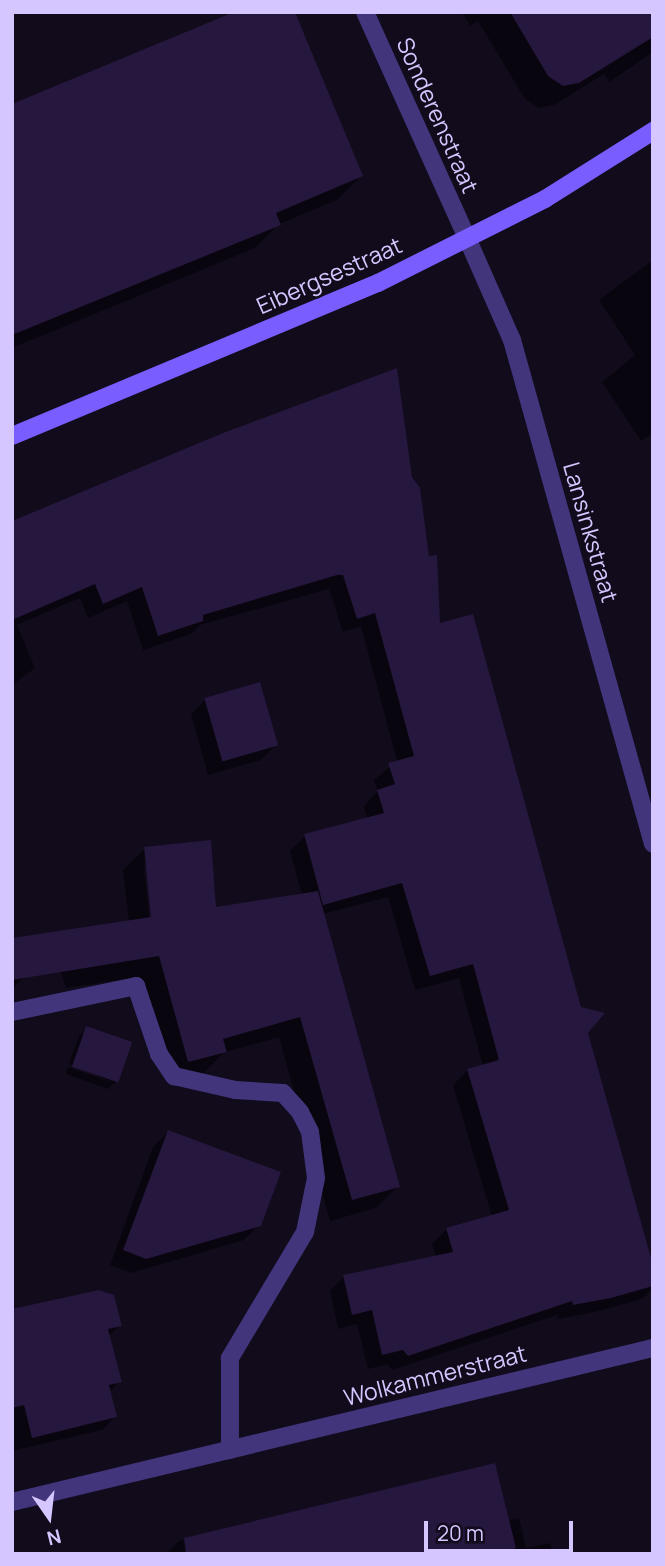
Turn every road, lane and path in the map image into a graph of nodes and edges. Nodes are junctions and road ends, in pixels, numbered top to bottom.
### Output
1 (365, 12) edge
2 (653, 131) edge
3 (467, 238) junction
4 (12, 436) edge
5 (653, 844) edge
6 (12, 1012) edge
7 (653, 1348) edge
8 (230, 1450) junction
9 (12, 1502) edge

1 - 3 street, Sonderenstraat
2 - 3 main road, Eibergsestraat
3 - 4 main road, Eibergsestraat
3 - 5 street, Lansinkstraat
6 - 8 street
7 - 8 street, Wolkammerstraat
8 - 9 street, Wolkammerstraat

